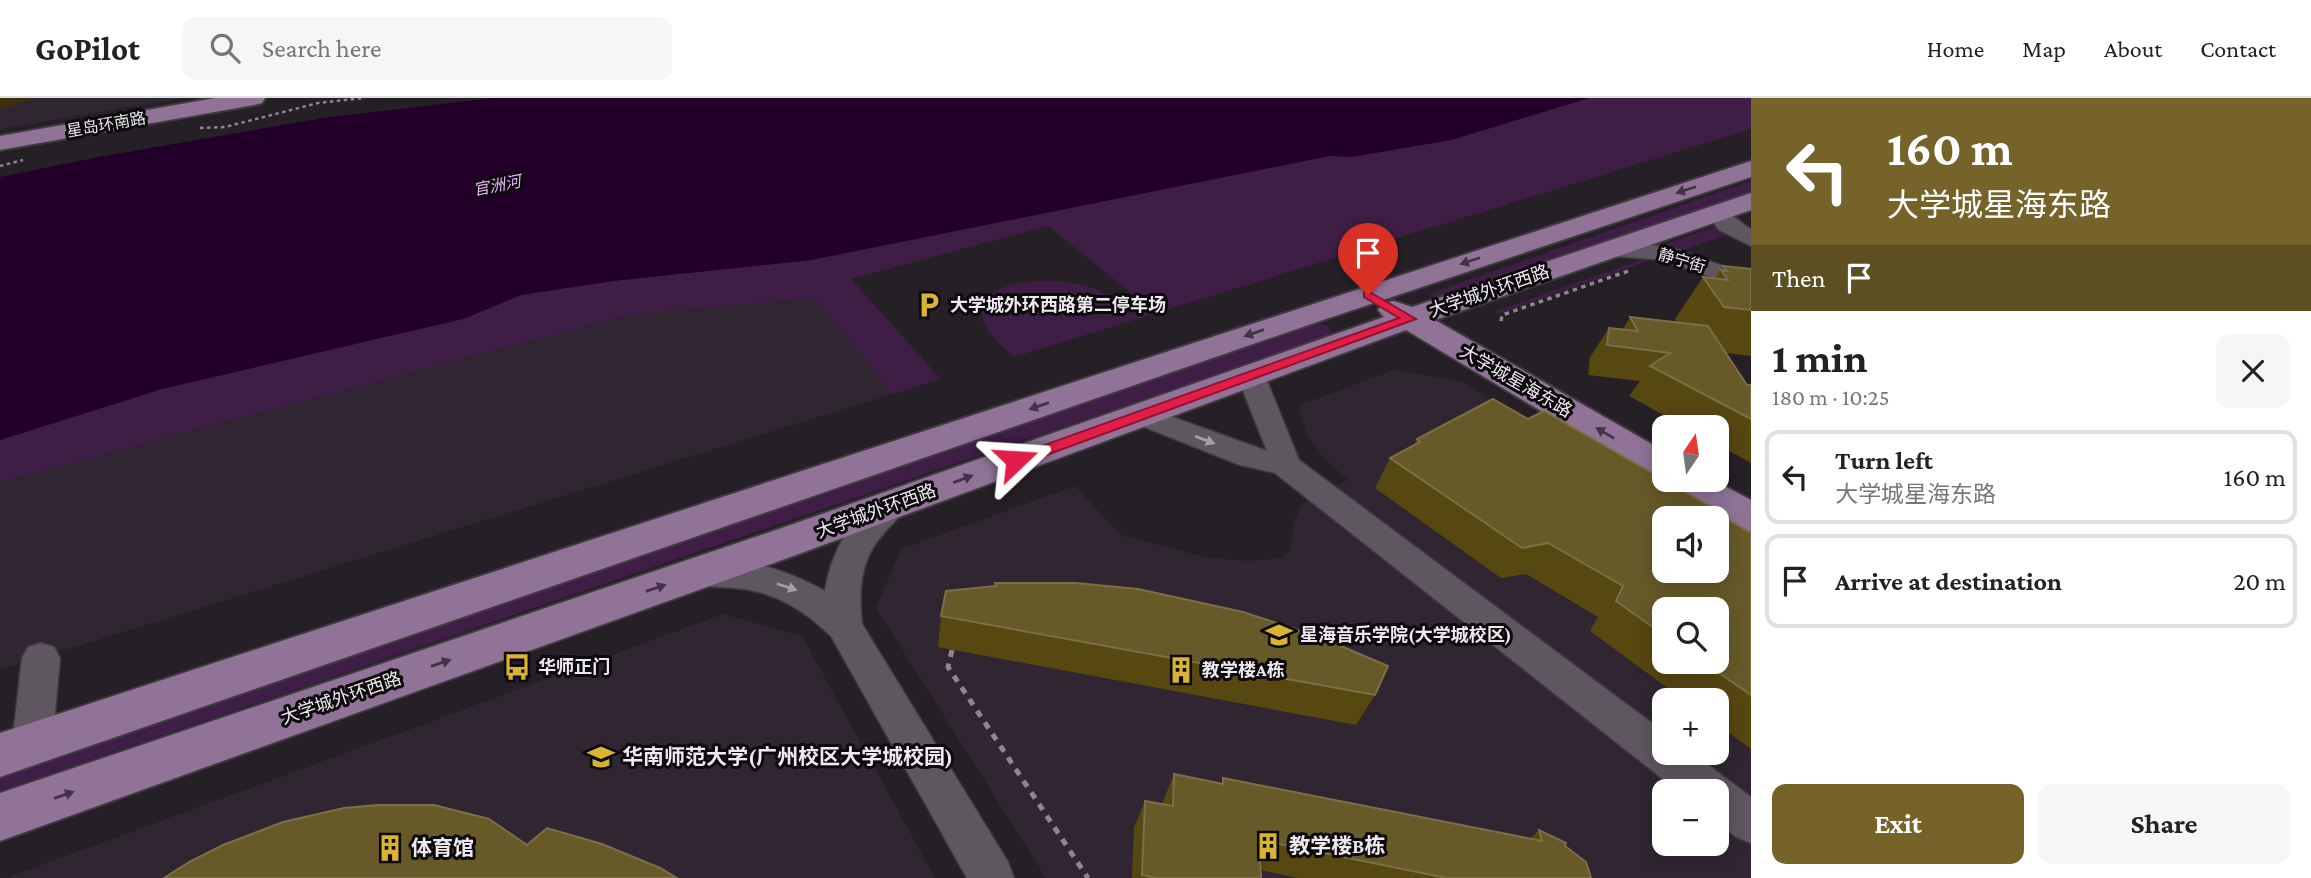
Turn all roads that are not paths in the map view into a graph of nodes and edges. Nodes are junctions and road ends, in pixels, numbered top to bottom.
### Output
1 (211, 98) edge
2 (254, 98) edge
3 (0, 135) edge
4 (0, 143) edge
5 (1751, 169) edge
6 (1751, 201) edge
7 (1717, 213) junction
8 (1751, 239) edge
9 (1610, 250) junction
10 (1751, 285) edge
11 (1368, 295) junction
12 (1312, 313) junction
13 (1410, 319) junction
14 (1353, 339) junction
15 (1251, 376) junction
16 (1142, 415) junction
17 (1652, 461) edge
18 (1285, 465) junction
19 (1705, 492) edge
20 (891, 505) junction
21 (1751, 519) edge
22 (696, 574) junction
23 (844, 626) junction
24 (41, 657) dead end
25 (16, 750) edge
26 (1694, 779) edge
27 (1729, 806) edge
28 (0, 817) edge
29 (1751, 823) edge
30 (992, 878) edge

1 - 3 main road, 星岛环南路
2 - 4 main road, 星岛环南路
5 -> 11 main road, 大学城外环西路
6 - 7 main road, 大学城外环西路
7 - 8 street
7 - 9 main road, 大学城外环西路
9 - 10 street, 静宁街
9 - 13 main road, 大学城外环西路
11 - 12 main road, 大学城外环西路
11 - 13 main road, 大学城星海东路
12 - 14 main road
12 -> 25 main road, 大学城外环西路
13 - 14 main road, 大学城外环西路
17 -> 13 main road, 大学城星海东路
14 - 15 main road, 大学城外环西路
15 - 16 main road, 大学城外环西路
15 - 18 street
16 -> 18 street
20 -> 16 main road, 大学城外环西路
18 - 26 street
19 - 21 main road
20 - 22 main road, 大学城外环西路
20 - 23 street
22 -> 23 street
28 -> 22 main road, 大学城外环西路
23 - 30 street
24 - 25 street
27 - 29 street

